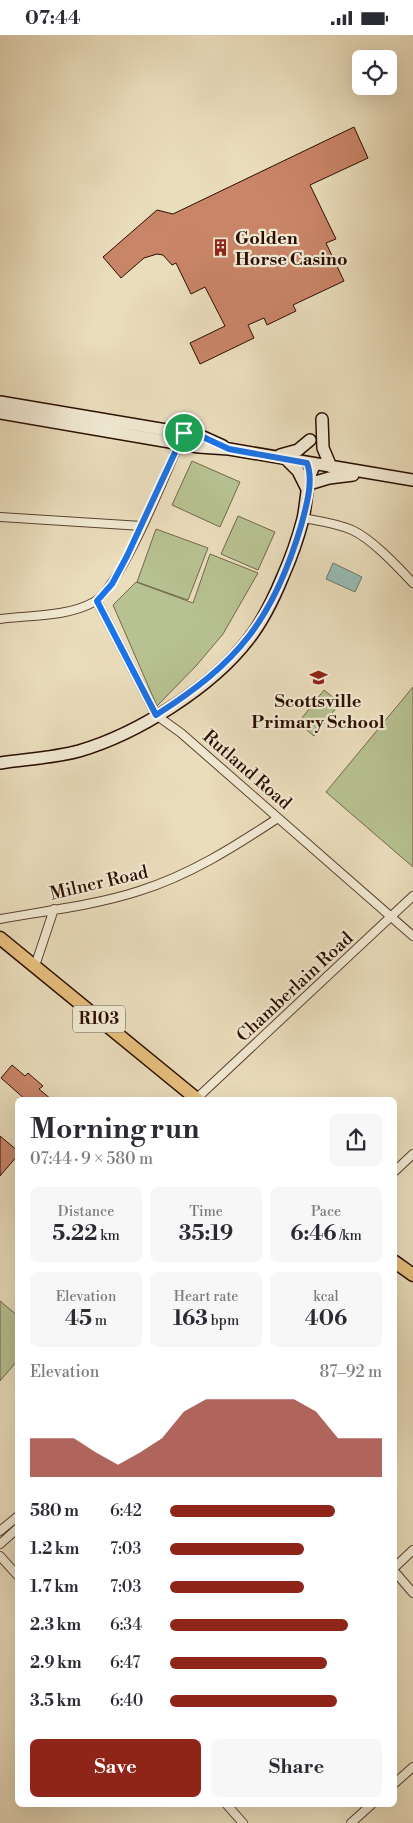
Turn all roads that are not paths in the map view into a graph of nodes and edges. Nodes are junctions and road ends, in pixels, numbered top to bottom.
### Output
1 (0, 401) edge
2 (0, 413) edge
3 (322, 419) dead end
4 (182, 438) junction
5 (310, 440) dead end
6 (273, 456) junction
7 (286, 459) junction
8 (311, 466) junction
9 (331, 467) junction
10 (380, 475) junction
11 (413, 480) edge
12 (309, 488) junction
13 (0, 517) edge
14 (303, 518) junction
15 (142, 526) junction
16 (413, 583) edge
17 (97, 601) junction
18 (0, 619) edge
19 (156, 715) junction
20 (0, 763) edge
21 (278, 818) junction
22 (413, 896) edge
23 (54, 909) junction
24 (390, 917) junction
25 (0, 919) edge
26 (413, 936) edge
27 (0, 938) edge
28 (35, 966) junction
29 (195, 1097) edge
30 (199, 1097) edge
31 (413, 1154) edge
32 (397, 1169) edge
33 (397, 1263) edge
34 (413, 1275) edge
35 (15, 1518) edge
36 (0, 1531) edge
37 (15, 1531) edge
38 (0, 1544) edge
39 (413, 1549) edge
40 (0, 1556) edge
41 (397, 1565) edge
42 (15, 1573) edge
43 (397, 1574) edge
44 (413, 1593) edge
45 (413, 1767) edge
46 (397, 1781) edge
47 (229, 1807) edge
48 (369, 1807) edge
49 (243, 1823) edge
50 (351, 1823) edge

1 - 4 street
2 - 4 street
3 - 9 street
4 - 6 street
4 - 15 street
5 - 6 street
6 - 7 street
7 - 8 street
7 - 12 street
8 - 9 street
8 - 12 street
9 - 10 street
10 - 11 street
10 - 12 street
12 - 14 street
13 - 15 street
14 - 16 street
14 - 19 street
15 - 17 street
17 - 18 street
17 - 19 street, Rutland Road
19 - 20 street
19 - 21 street, Rutland Road
21 - 23 street, Milner Road
21 - 24 street, Rutland Road
22 - 24 street, Chamberlain Road
23 - 25 street, Milner Road
23 - 28 street
24 - 26 street, Rutland Road
24 - 30 street, Chamberlain Road
27 - 28 main road, R103
28 - 29 main road, R103
31 - 32 street
33 - 34 main road
35 - 36 street
37 - 38 street
39 - 41 street
40 - 42 street
43 - 44 street
45 - 46 street
47 - 49 street
48 - 50 street

